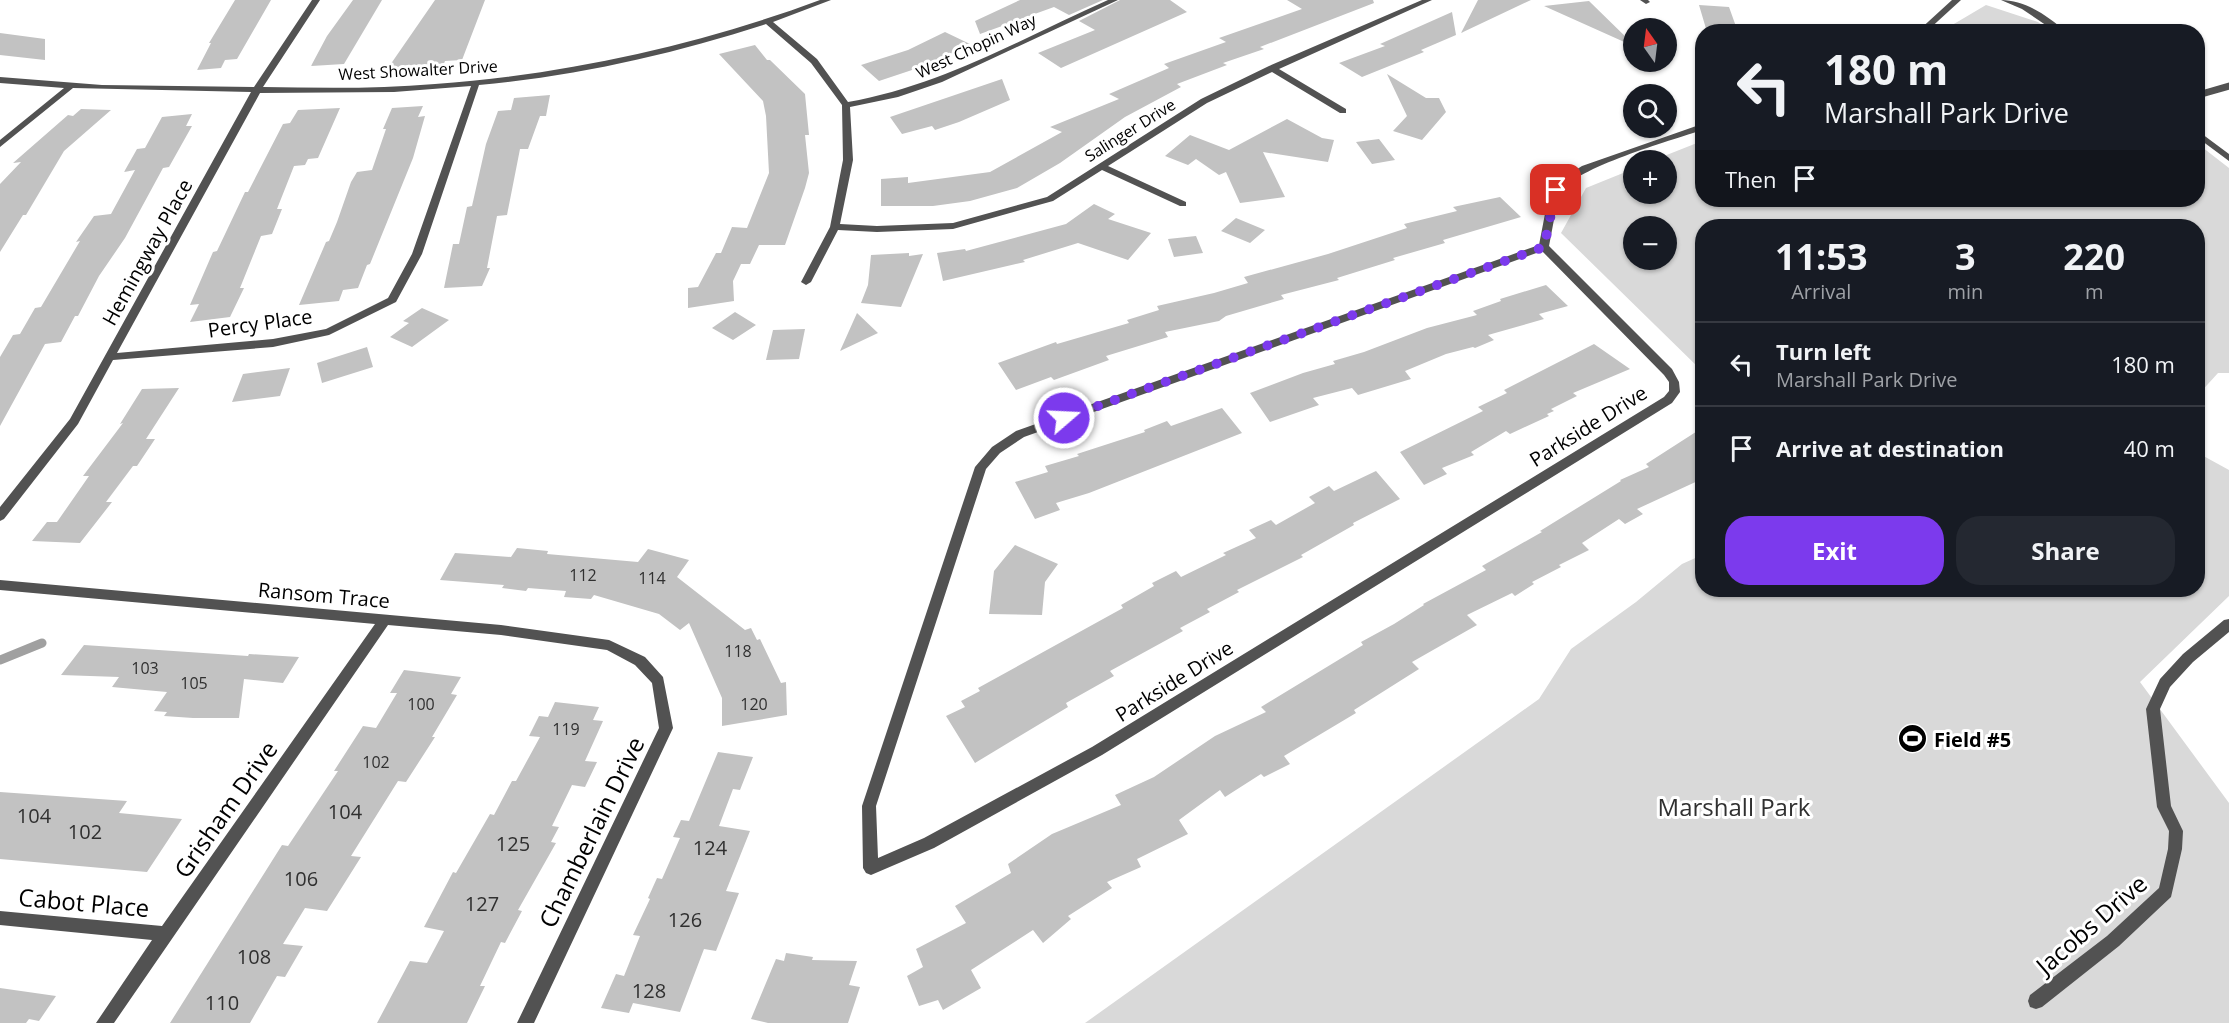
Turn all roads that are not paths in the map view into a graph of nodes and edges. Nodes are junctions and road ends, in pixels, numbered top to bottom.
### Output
1 (316, 0) edge
2 (827, 0) edge
3 (1114, 0) edge
4 (1428, 0) edge
5 (1957, 0) edge
6 (2005, 0) edge
7 (767, 21) junction
8 (1930, 24) edge
9 (2050, 24) edge
10 (1272, 68) junction
11 (0, 80) edge
12 (476, 83) junction
13 (2229, 86) edge
14 (70, 87) junction
15 (257, 90) junction
16 (2205, 92) edge
17 (846, 105) junction
18 (1343, 111) dead end
19 (1695, 129) edge
20 (2205, 139) edge
21 (0, 144) edge
22 (2229, 158) edge
23 (1101, 166) junction
24 (1183, 204) dead end
25 (835, 227) junction
26 (1544, 247) junction
27 (806, 282) dead end
28 (108, 357) junction
29 (0, 516) edge
30 (0, 585) edge
31 (384, 621) junction
32 (2229, 624) edge
33 (640, 661) joint
34 (0, 918) edge
35 (164, 934) junction
36 (2036, 1001) dead end
37 (104, 1023) edge
38 (525, 1023) edge

1 - 15 street, Hemingway Place
2 - 7 street, West Showalter Drive
3 - 17 street, West Chopin Way
4 - 10 street, Salinger Drive
5 - 8 street
6 - 9 street
7 - 12 street, West Showalter Drive
7 - 17 street
10 - 18 street
10 - 23 street, Salinger Drive
11 - 14 street, West Showalter Drive
12 - 15 street, West Showalter Drive
12 - 28 street, Percy Place
13 - 16 lane
14 - 15 street, West Showalter Drive
14 - 21 street
15 - 28 street, Hemingway Place
17 - 25 street
19 - 26 street
20 - 22 street
23 - 24 street
23 - 25 street, Salinger Drive
25 - 27 street
26 - 26 street, Parkside Drive
28 - 29 street, Hemingway Place
30 - 31 street, Ransom Trace
31 - 33 street, Ransom Trace
31 - 35 street, Grisham Drive
32 - 36 street, Jacobs Drive
33 - 38 street, Chamberlain Drive
34 - 35 street, Cabot Place
35 - 37 street, Grisham Drive

